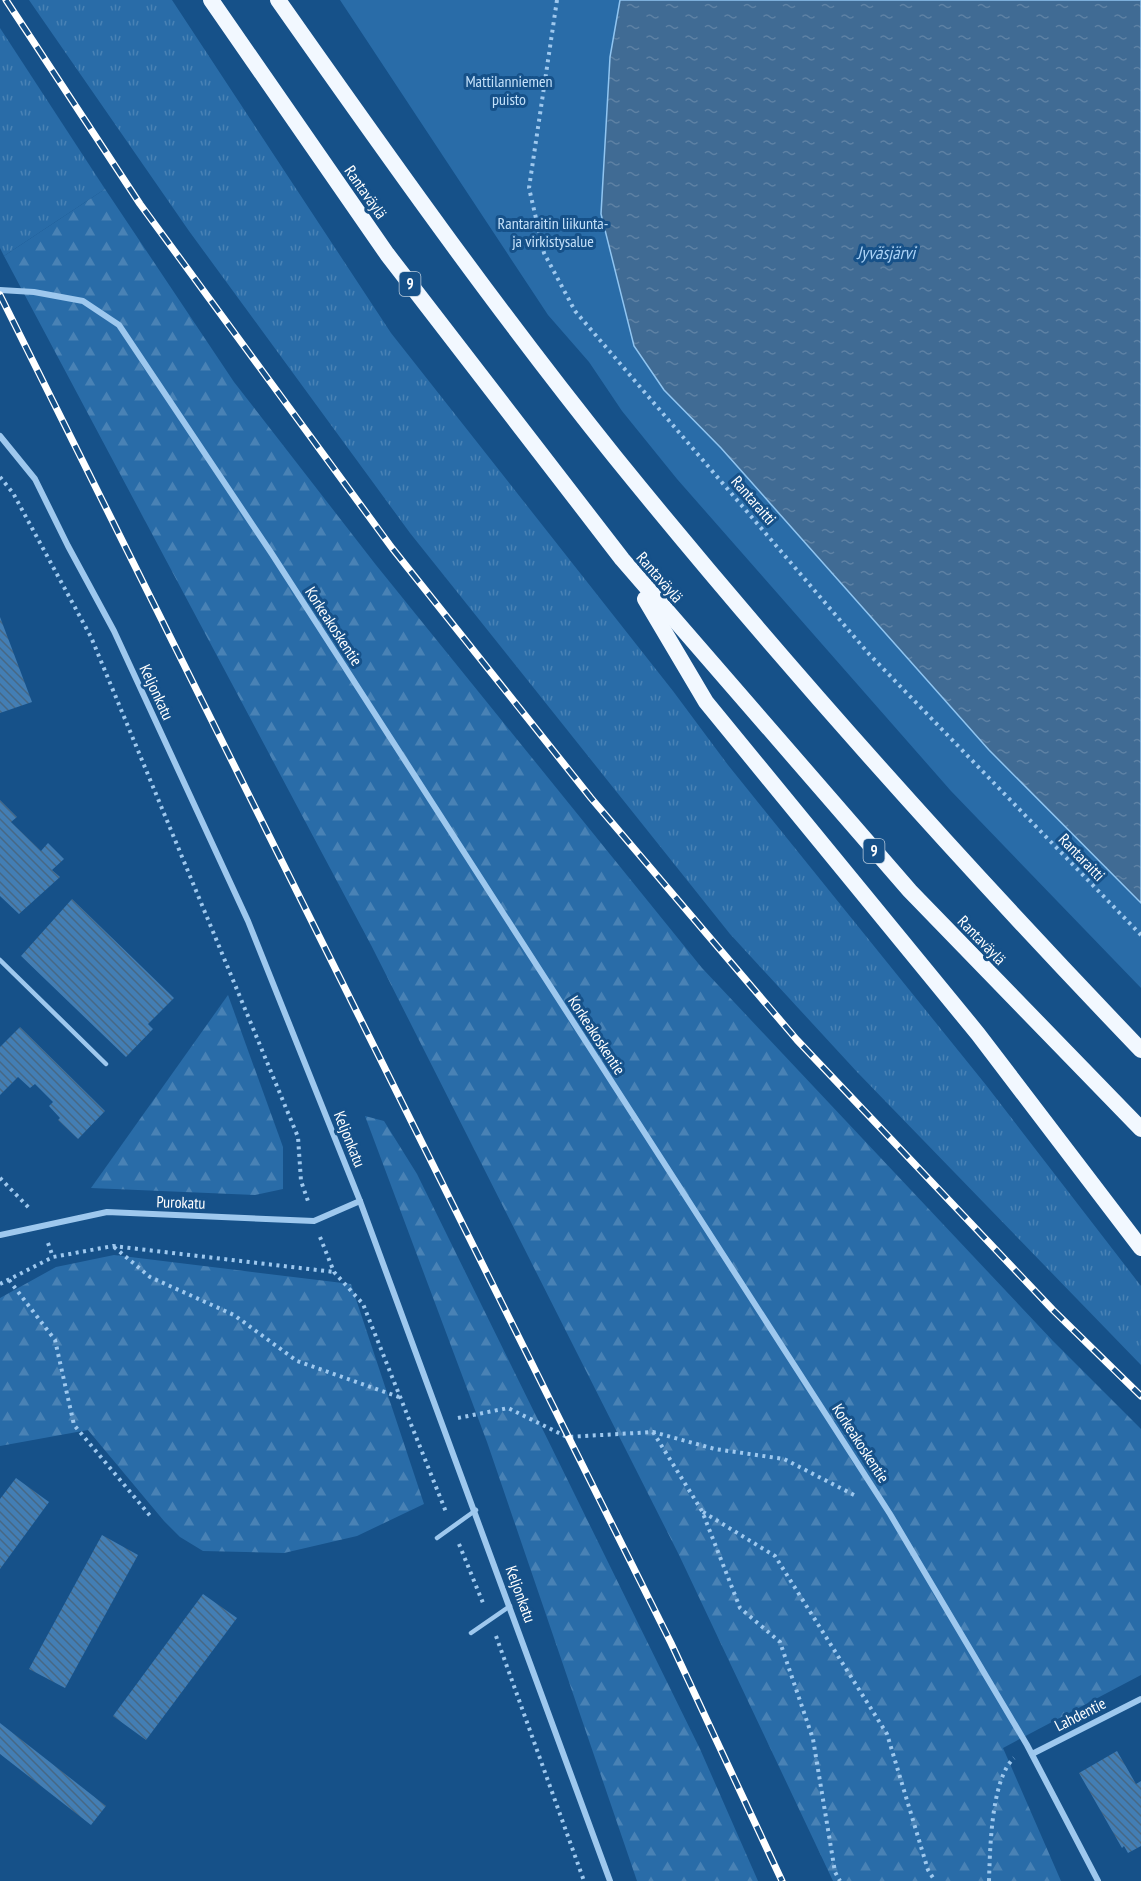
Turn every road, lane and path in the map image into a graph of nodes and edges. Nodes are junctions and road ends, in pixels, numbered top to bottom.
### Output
1 (211, 0) edge
2 (278, 0) edge
3 (557, 0) edge
4 (0, 290) edge
5 (0, 436) edge
6 (0, 477) edge
7 (622, 559) junction
8 (1141, 934) edge
9 (0, 960) edge
10 (1141, 1049) edge
11 (105, 1064) dead end
12 (1141, 1129) edge
13 (360, 1201) junction
14 (314, 1221) junction
15 (0, 1235) edge
16 (113, 1246) junction
17 (1141, 1248) edge
18 (334, 1272) junction
19 (9, 1280) junction
20 (0, 1284) edge
21 (400, 1397) junction
22 (442, 1422) junction
23 (653, 1432) junction
24 (476, 1510) junction
25 (702, 1511) junction
26 (890, 1514) junction
27 (153, 1518) dead end
28 (452, 1525) junction
29 (436, 1538) dead end
30 (511, 1605) junction
31 (489, 1617) junction
32 (471, 1633) dead end
33 (1141, 1699) edge
34 (1027, 1745) junction
35 (1032, 1754) junction
36 (584, 1881) edge
37 (610, 1881) edge
38 (840, 1881) edge
39 (935, 1881) edge
40 (989, 1881) edge
41 (1098, 1881) edge

1 - 7 highway, Rantaväylä / 9
2 - 10 highway
3 - 8 path, Rantaraitti
4 - 26 street, Korkeakoskentie
5 - 13 street, Keljonkatu
6 - 14 path
7 - 12 highway, Rantaväylä / 9
7 - 17 highway
9 - 11 lane
13 - 14 street, Purokatu
13 - 22 street, Keljonkatu
14 - 15 street, Purokatu
14 - 18 path
16 - 18 path
16 - 19 path
16 - 21 path
18 - 21 path
19 - 20 path
19 - 27 path
21 - 28 path
22 - 23 path
22 - 24 street, Keljonkatu
23 - 25 path
23 - 26 path
24 - 28 lane
24 - 30 street, Keljonkatu
25 - 38 path
25 - 39 path
26 - 34 street, Korkeakoskentie
28 - 29 lane
28 - 31 path
30 - 31 lane
30 - 37 street, Keljonkatu
31 - 32 lane
31 - 36 path
33 - 35 street, Lahdentie
34 - 35 street, Korkeakoskentie
34 - 40 path
35 - 41 street, Korkeakoskentie

